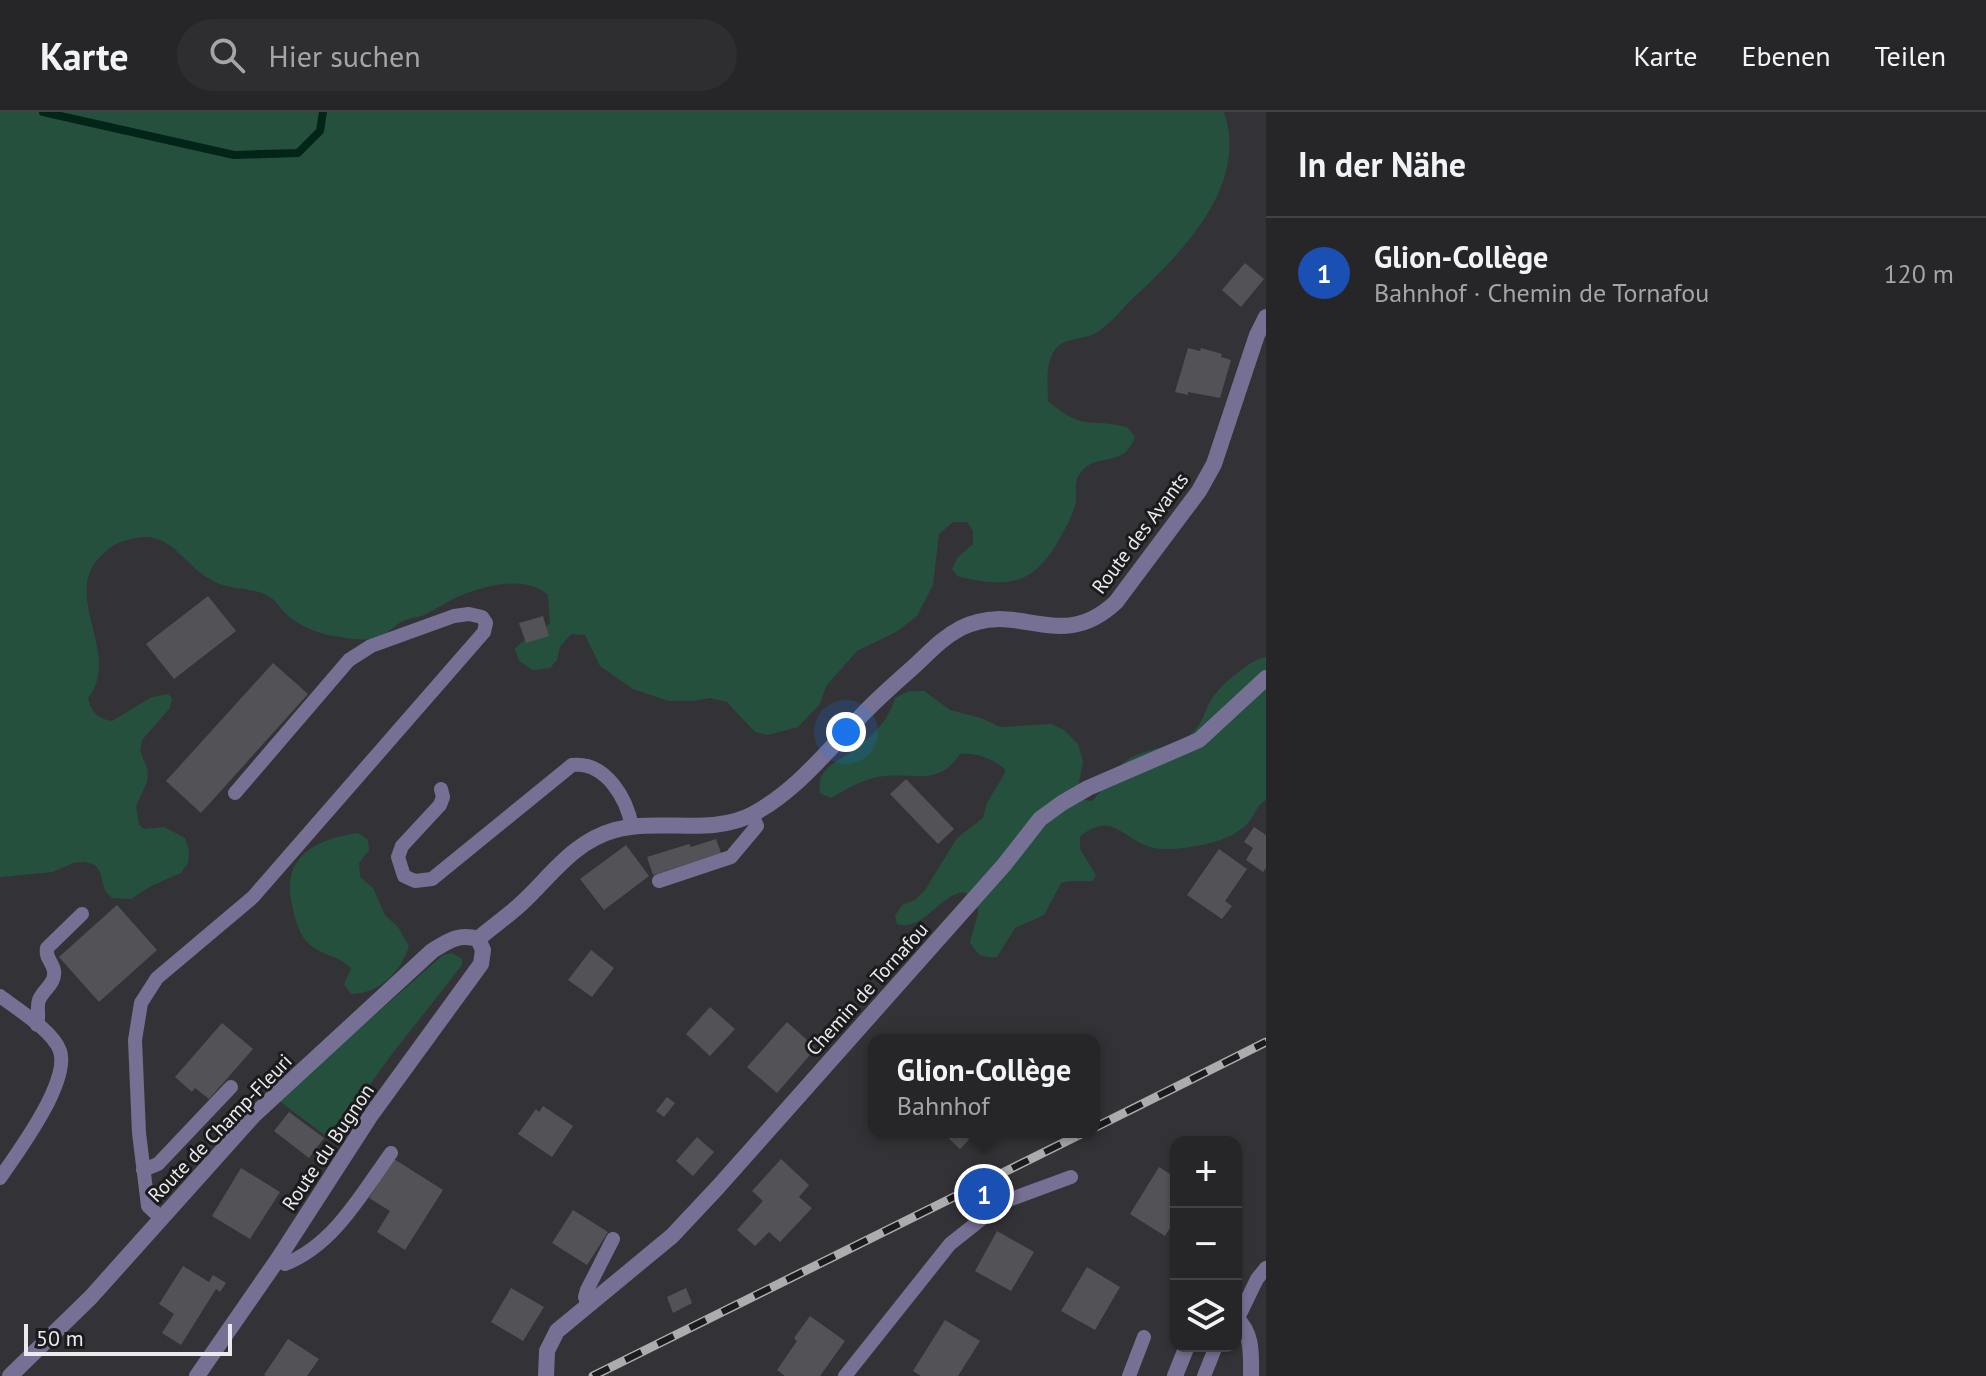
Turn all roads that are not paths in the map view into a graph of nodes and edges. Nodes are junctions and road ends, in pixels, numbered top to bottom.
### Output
1 (1266, 317) edge
2 (1266, 678) edge
3 (441, 789) dead end
4 (235, 793) dead end
5 (752, 815) junction
6 (632, 827) junction
7 (659, 881) dead end
8 (82, 914) dead end
9 (478, 939) junction
10 (0, 996) edge
11 (37, 1025) junction
12 (231, 1087) dead end
13 (391, 1153) dead end
14 (143, 1170) junction
15 (1071, 1177) dead end
16 (0, 1178) edge
17 (161, 1218) junction
18 (613, 1239) dead end
19 (278, 1259) junction
20 (1266, 1268) edge
21 (588, 1305) junction
22 (1242, 1309) edge
23 (1242, 1324) edge
24 (1144, 1337) dead end
25 (1185, 1352) edge
26 (1214, 1352) edge
27 (541, 1374) edge
28 (10, 1376) edge
29 (197, 1376) edge
30 (845, 1376) edge
31 (1129, 1376) edge
32 (1175, 1376) edge
33 (1204, 1376) edge
34 (1251, 1376) edge

1 - 5 street, Route des Avants
2 - 21 street, Chemin de Tornafou
3 - 6 lane
4 - 14 lane
5 - 6 street, Route des Avants
5 - 7 lane
6 - 9 street, Route des Avants
8 - 11 lane
9 - 17 street, Route de Champ-Fleuri
9 - 19 street, Route du Bugnon
10 - 11 lane
11 - 16 lane
12 - 14 lane
13 - 19 lane
14 - 17 lane
15 - 30 lane
17 - 28 street, Route de Champ-Fleuri
18 - 21 lane
19 - 29 street, Route du Bugnon
20 - 22 lane
21 - 27 street, Chemin de Tornafou
23 - 34 street
24 - 31 lane
25 - 32 street
26 - 33 lane

